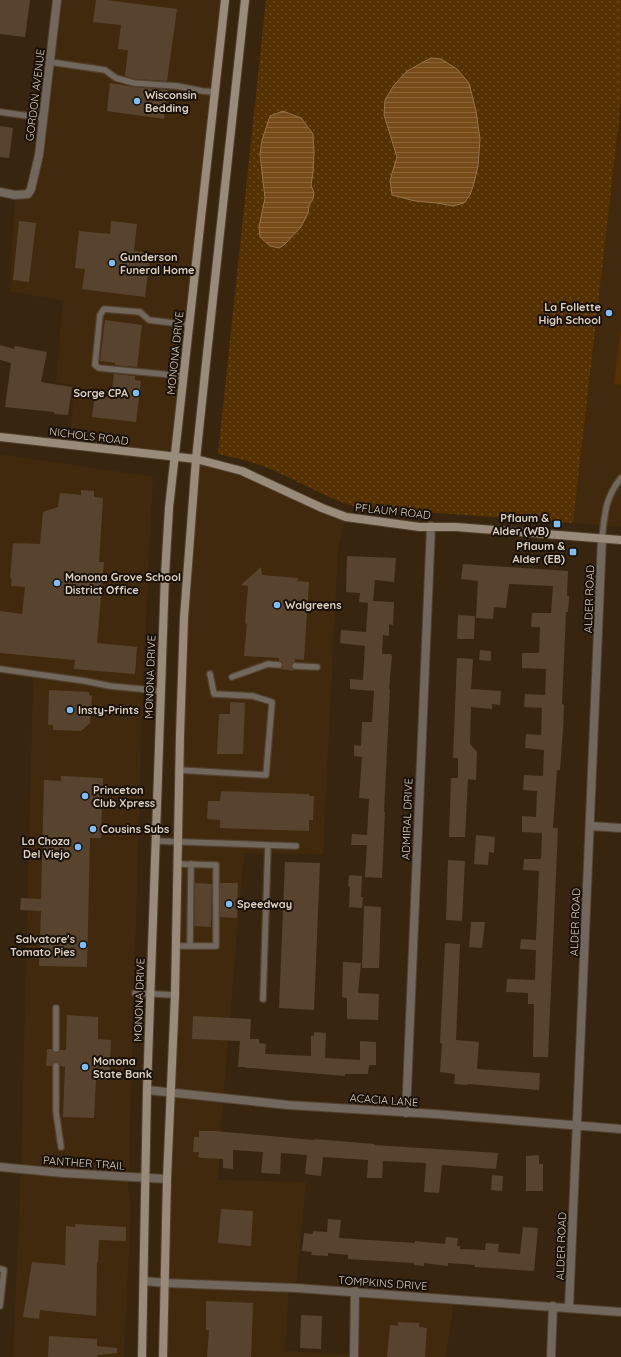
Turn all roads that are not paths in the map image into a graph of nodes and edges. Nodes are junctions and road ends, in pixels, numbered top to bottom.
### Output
1 (57, 0) edge
2 (225, 0) edge
3 (245, 0) edge
4 (50, 62) junction
5 (215, 92) junction
6 (0, 112) edge
7 (43, 118) junction
8 (0, 192) edge
9 (189, 325) junction
10 (183, 376) junction
11 (0, 437) edge
12 (174, 458) junction
13 (196, 460) junction
14 (621, 478) edge
15 (431, 526) junction
16 (602, 538) junction
17 (621, 540) edge
18 (279, 665) dead end
19 (295, 666) dead end
20 (317, 667) dead end
21 (0, 669) edge
22 (210, 674) dead end
23 (232, 677) dead end
24 (161, 691) junction
25 (179, 770) junction
26 (590, 826) junction
27 (621, 828) edge
28 (156, 841) junction
29 (178, 842) junction
30 (268, 846) junction
31 (296, 846) dead end
32 (178, 864) junction
33 (191, 864) junction
34 (176, 946) junction
35 (190, 946) junction
36 (135, 993) dead end
37 (150, 994) junction
38 (175, 994) junction
39 (263, 999) dead end
40 (56, 1008) dead end
41 (56, 1049) dead end
42 (56, 1066) dead end
43 (147, 1090) junction
44 (172, 1094) junction
45 (406, 1113) junction
46 (577, 1125) junction
47 (621, 1129) edge
48 (61, 1147) dead end
49 (0, 1167) edge
50 (145, 1178) junction
51 (167, 1179) junction
52 (0, 1269) edge
53 (144, 1281) junction
54 (165, 1283) junction
55 (354, 1291) junction
56 (0, 1306) edge
57 (553, 1306) junction
58 (569, 1307) junction
59 (621, 1312) edge
60 (142, 1357) edge
61 (163, 1357) edge
62 (354, 1357) edge
63 (552, 1357) edge

1 - 4 street, GORDON AVENUE
2 - 5 street, MONONA DRIVE
3 - 13 street
4 - 5 lane
4 - 7 street, GORDON AVENUE
5 - 9 street, MONONA DRIVE
6 - 7 lane
7 - 8 street, GORDON AVENUE
9 - 10 street, MONONA DRIVE
9 - 10 lane
10 - 12 street, MONONA DRIVE
11 - 12 street, NICHOLS ROAD
12 - 13 street, PFLAUM ROAD
12 - 24 street, MONONA DRIVE
13 - 15 street, PFLAUM ROAD
13 - 25 street
14 - 16 lane
15 - 16 street, PFLAUM ROAD
15 - 45 street, ADMIRAL DRIVE
16 - 17 street, PFLAUM ROAD
16 - 26 street, ALDER ROAD
18 - 23 lane
19 - 20 lane
21 - 24 lane
22 - 25 lane
24 - 28 street, MONONA DRIVE
25 - 29 street
26 - 27 street
26 - 46 street, ALDER ROAD
28 - 29 lane
28 - 37 street, MONONA DRIVE
29 - 30 lane
29 - 32 street
30 - 31 lane
30 - 39 lane
32 - 33 lane
32 - 34 street
33 - 35 lane
33 - 35 lane
34 - 35 lane
34 - 38 street
36 - 37 lane
37 - 38 lane
37 - 43 street, MONONA DRIVE
38 - 44 street
40 - 41 lane
42 - 48 lane
43 - 44 street, ACACIA LANE
43 - 50 street, MONONA DRIVE
44 - 45 street, ACACIA LANE
44 - 51 street
45 - 46 street, ACACIA LANE
46 - 47 street, ACACIA LANE
46 - 58 street, ALDER ROAD
49 - 50 street, PANTHER TRAIL
50 - 51 street, PANTHER TRAIL
50 - 53 street, MONONA DRIVE
51 - 54 street
52 - 56 lane
53 - 54 street, TOMPKINS DRIVE
53 - 60 street, MONONA DRIVE
54 - 55 street, TOMPKINS DRIVE
54 - 61 street
55 - 57 street, TOMPKINS DRIVE
55 - 62 street
57 - 58 street, TOMPKINS DRIVE
57 - 63 street
58 - 59 street, TOMPKINS DRIVE

